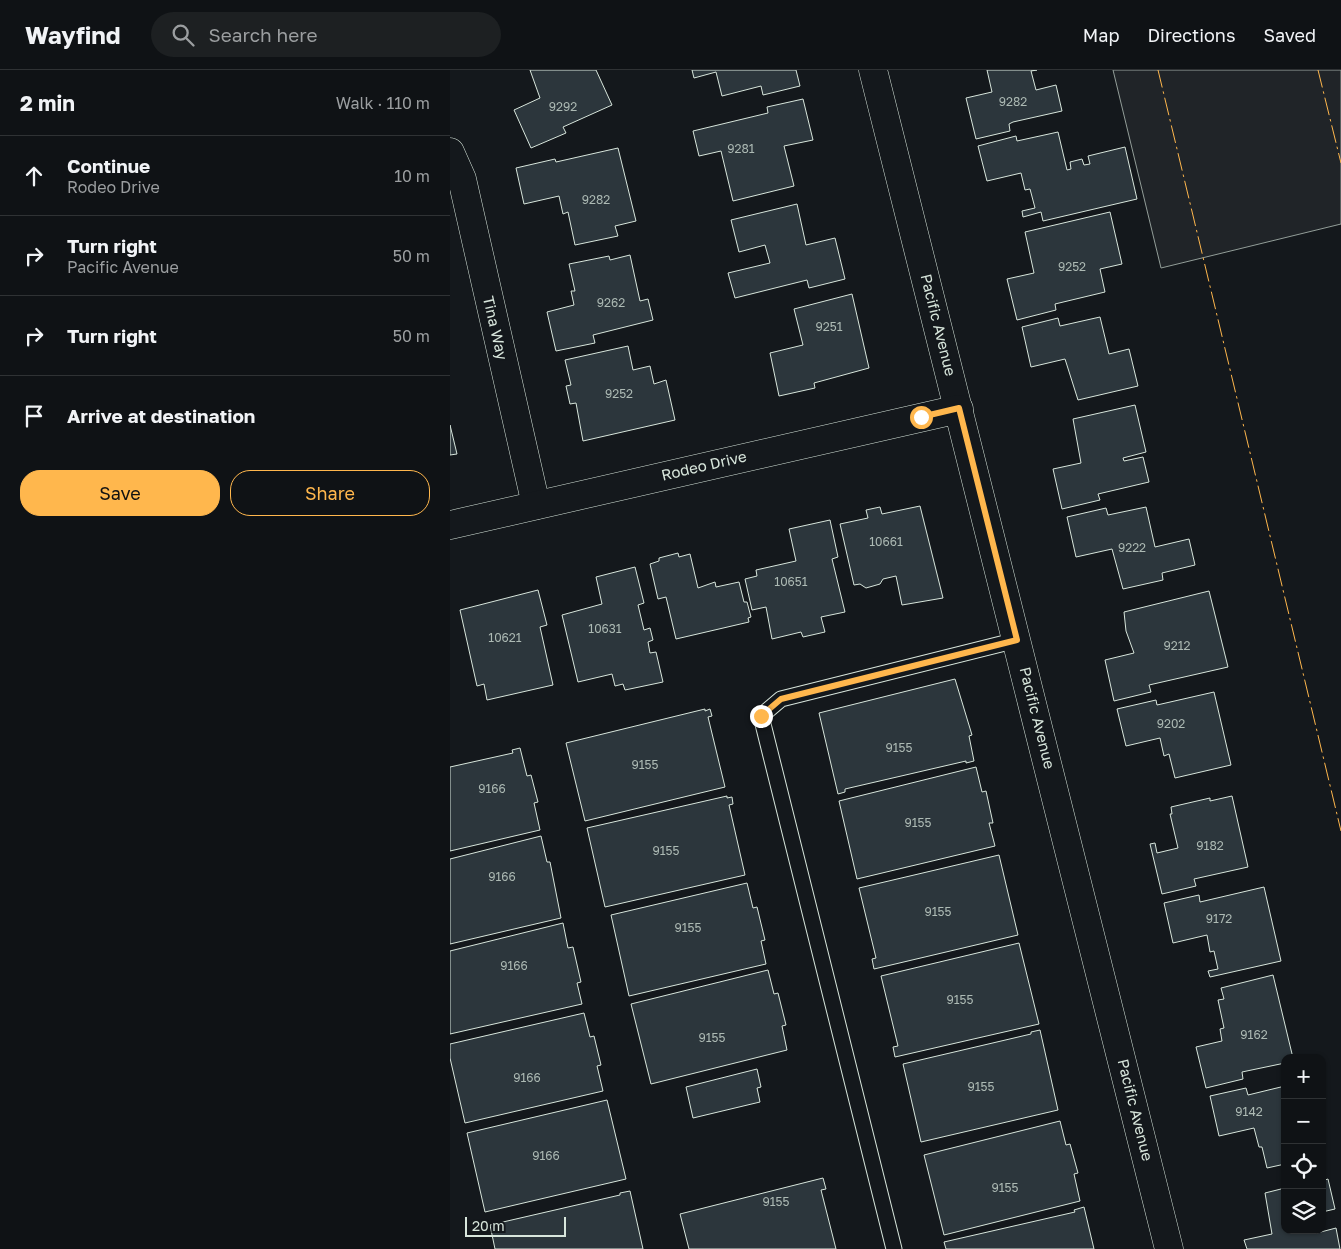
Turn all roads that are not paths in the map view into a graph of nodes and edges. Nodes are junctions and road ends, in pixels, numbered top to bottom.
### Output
1 (873, 70) edge
2 (450, 152) edge
3 (959, 408) junction
4 (536, 505) junction
5 (450, 525) edge
6 (1017, 640) junction
7 (894, 1249) edge
8 (1169, 1249) edge

1 - 3 street, Pacific Avenue
2 - 4 street, Tina Way
3 - 4 street, Rodeo Drive
3 - 6 street, Pacific Avenue
4 - 5 street, Rodeo Drive
6 - 7 lane
6 - 8 street, Pacific Avenue

